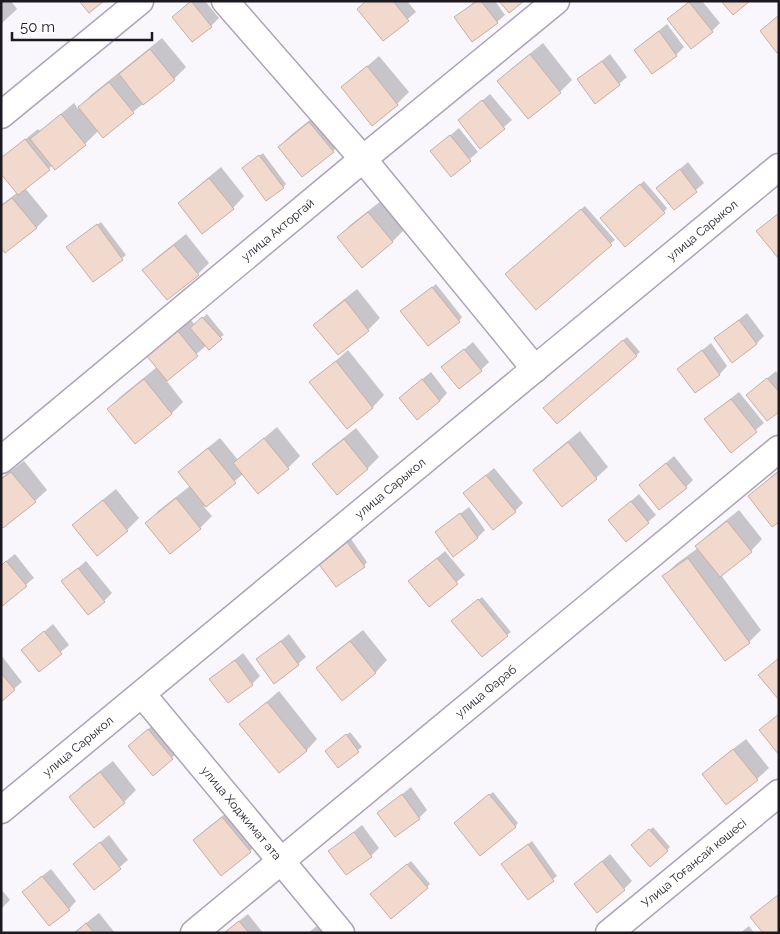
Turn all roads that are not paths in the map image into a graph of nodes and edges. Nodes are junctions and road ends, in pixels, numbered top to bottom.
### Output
1 (140, 1) edge
2 (225, 1) edge
3 (556, 1) edge
4 (1, 115) edge
5 (363, 159) junction
6 (779, 167) edge
7 (535, 368) junction
8 (779, 449) edge
9 (1, 460) edge
10 (142, 694) junction
11 (779, 793) edge
12 (1, 810) edge
13 (281, 861) junction
14 (194, 933) edge
15 (340, 933) edge
16 (609, 933) edge

1 - 4 street
2 - 5 street
3 - 5 street, улица Акторгай
5 - 7 street
5 - 9 street, улица Акторгай
6 - 7 street, улица Сарыкол
7 - 10 street, улица Сарыкол
8 - 13 street, улица Фараб
10 - 12 street, улица Сарыкол
10 - 13 street, улица Ходжимат ата
11 - 16 street, Улица Тоғансай көшесі
13 - 14 street, улица Фараб
13 - 15 street, улица Ходжимат ата

